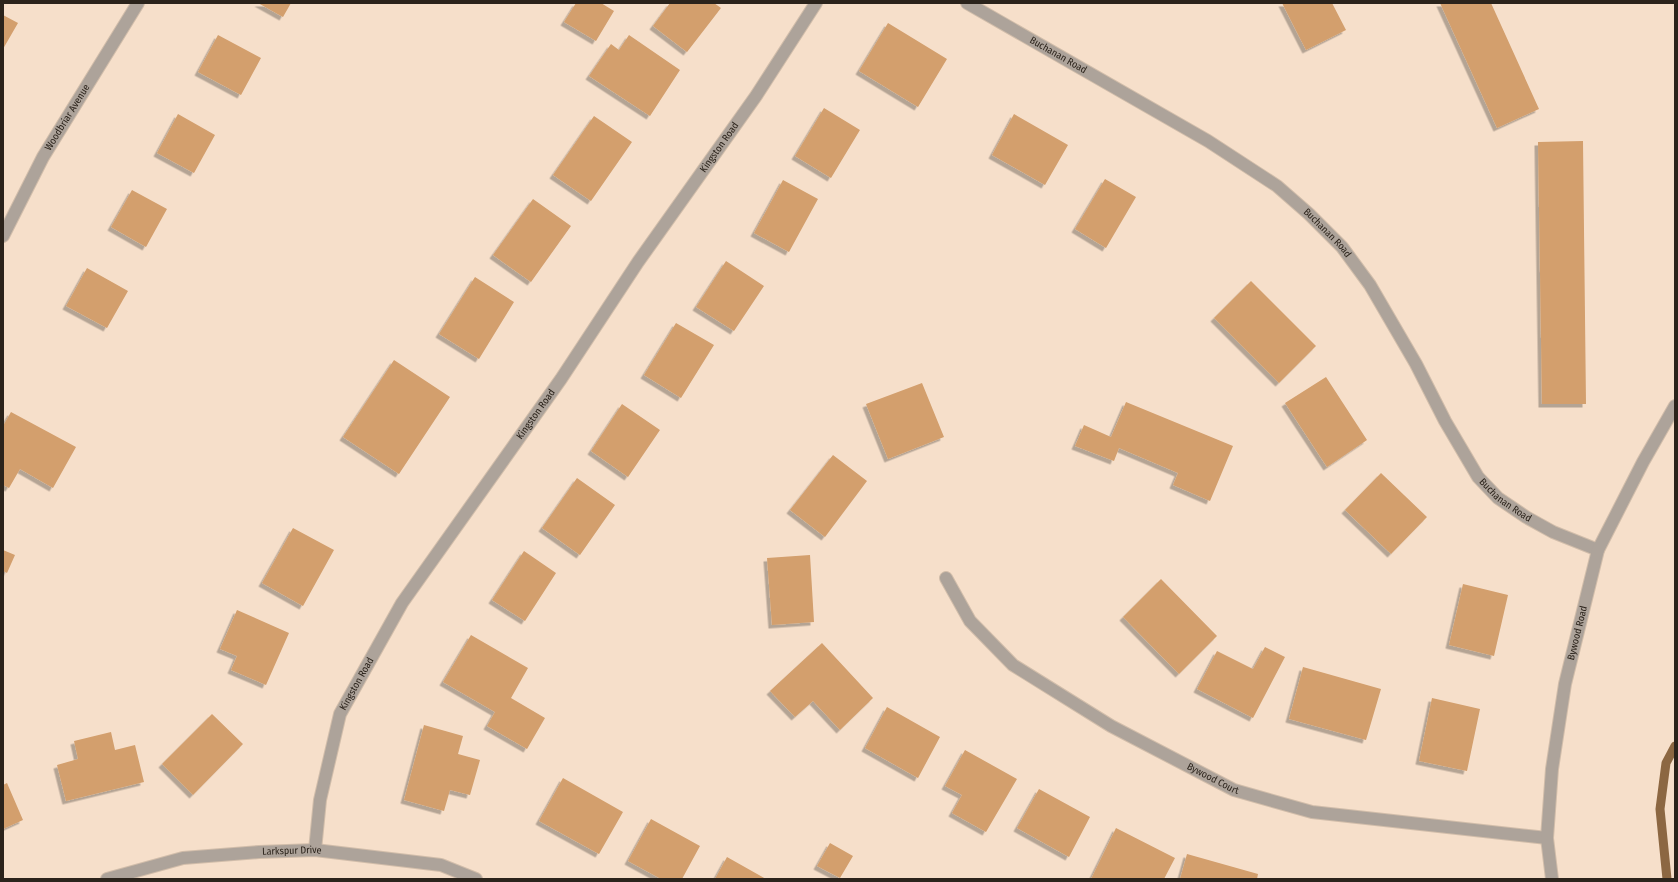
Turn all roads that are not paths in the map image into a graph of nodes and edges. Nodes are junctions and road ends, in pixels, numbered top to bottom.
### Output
1 (138, 3) edge
2 (816, 3) edge
3 (967, 3) edge
4 (3, 236) edge
5 (1675, 406) edge
6 (1598, 550) junction
7 (946, 578) dead end
8 (1547, 838) junction
9 (314, 850) junction
10 (107, 879) edge
11 (476, 879) edge
12 (1552, 879) edge

1 - 4 street, Woodbriar Avenue
2 - 9 street, Kingston Road
3 - 6 street, Buchanan Road
5 - 6 street, Bywood Road
6 - 8 street, Bywood Road
7 - 8 street, Bywood Court
8 - 12 street, Bywood Road
9 - 10 street, Larkspur Drive
9 - 11 street, Larkspur Drive

